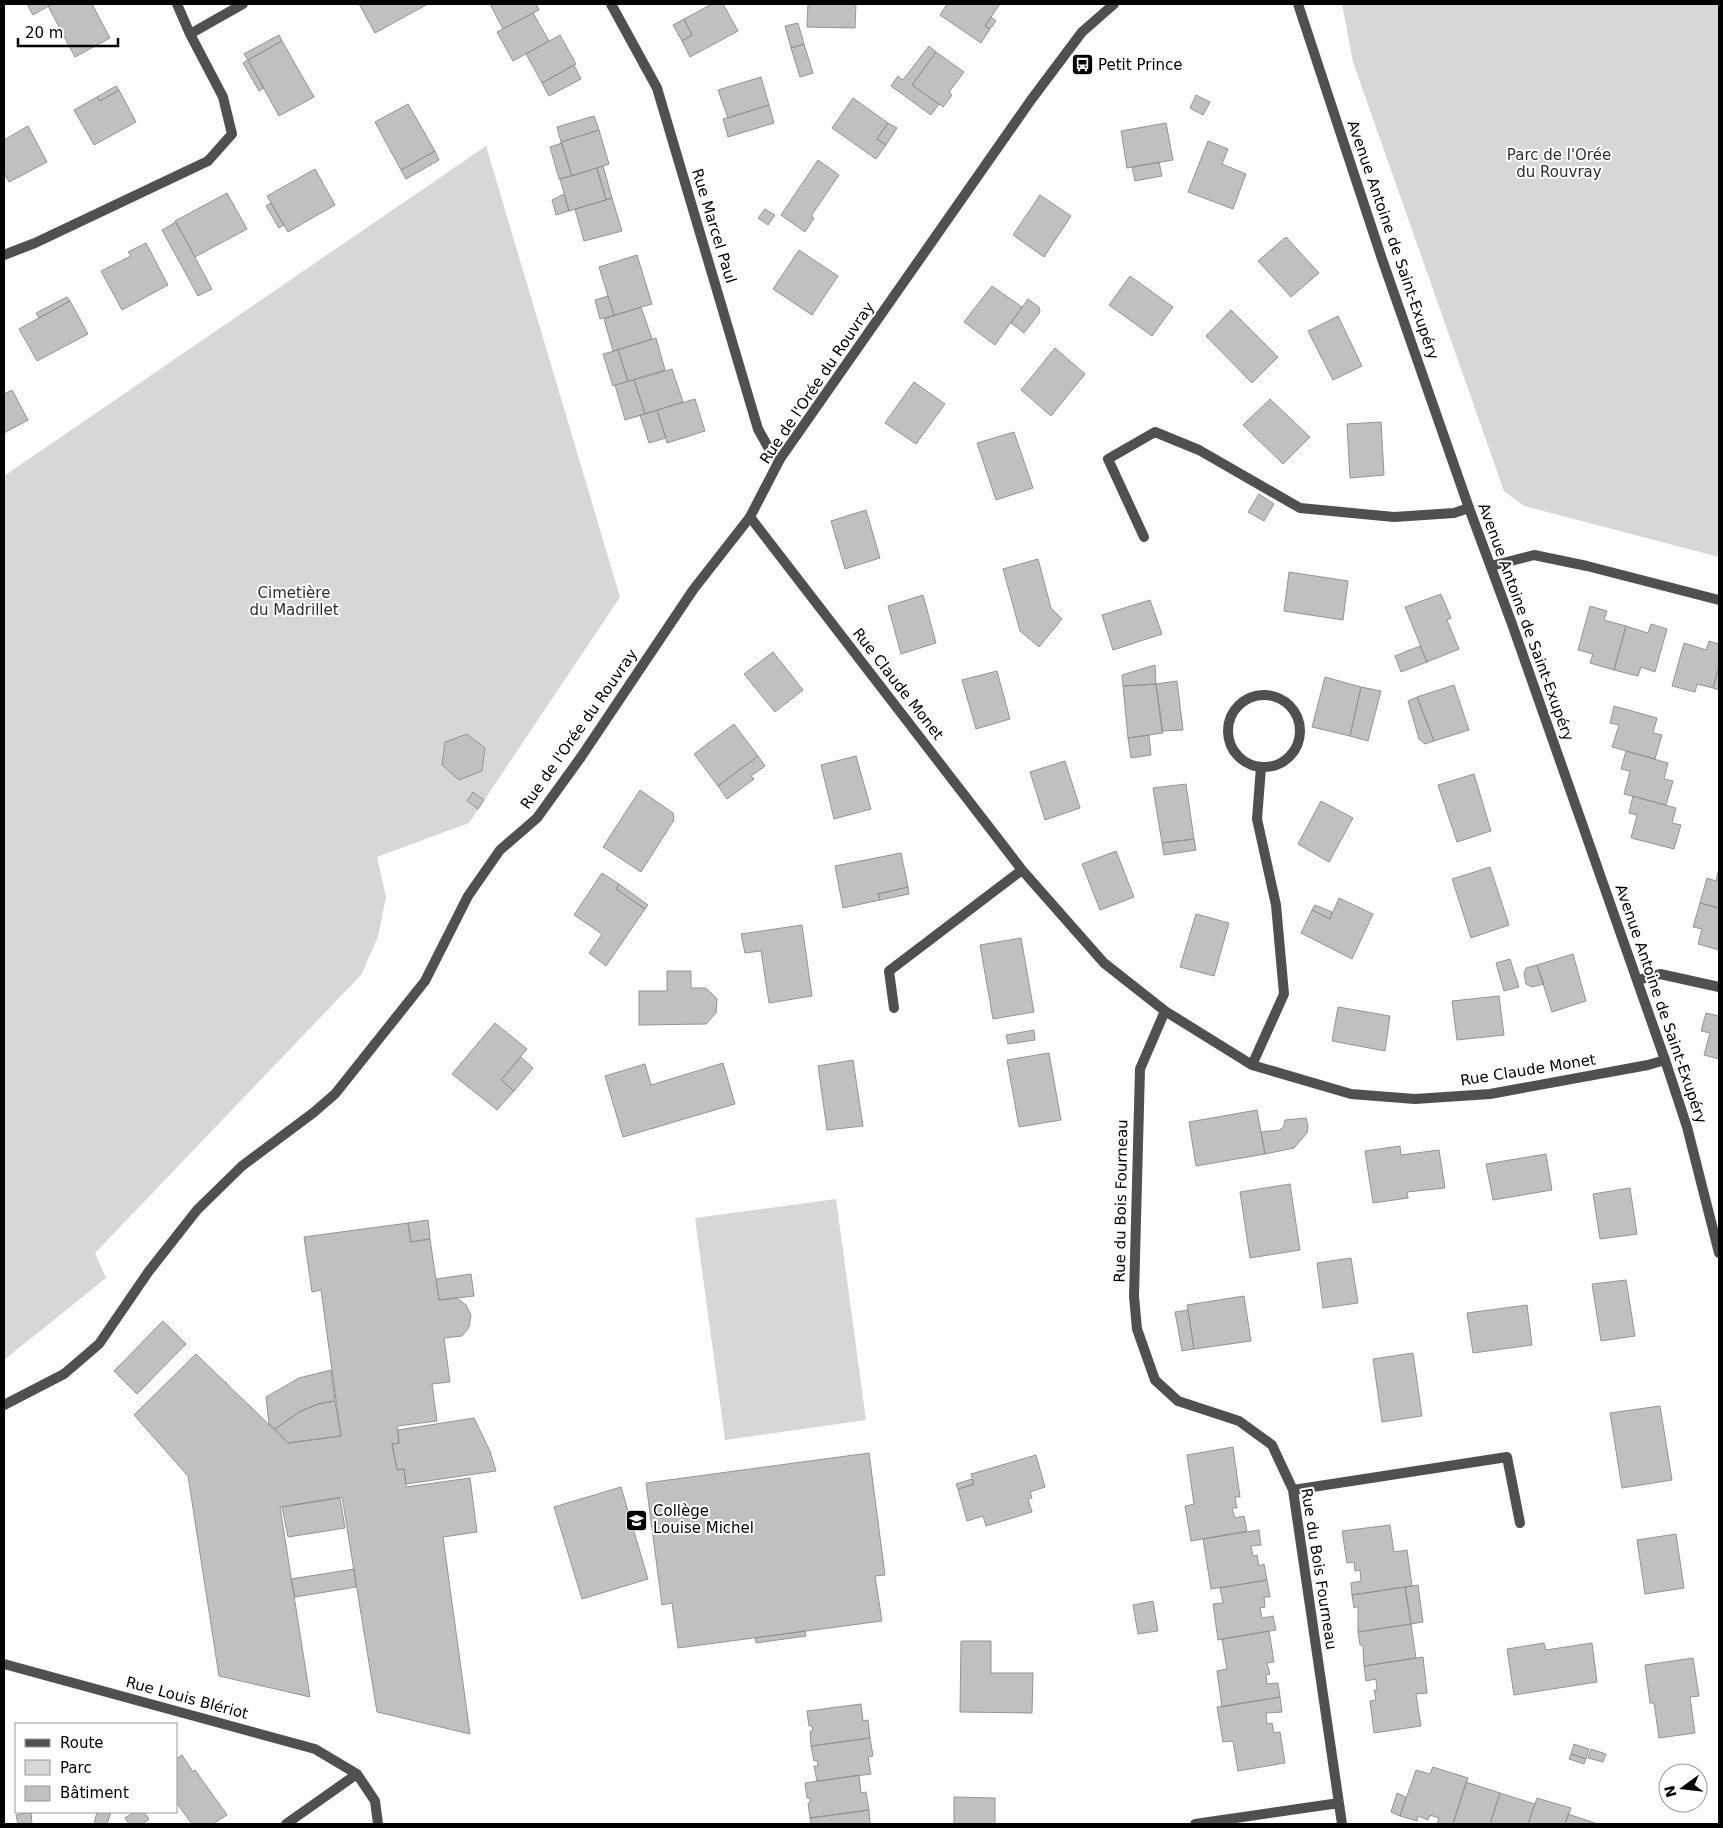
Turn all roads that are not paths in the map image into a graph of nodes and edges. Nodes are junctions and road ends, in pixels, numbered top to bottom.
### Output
1 (177, 4) edge
2 (244, 4) edge
3 (611, 4) edge
4 (1114, 4) edge
5 (1298, 4) edge
6 (190, 34) junction
7 (4, 255) edge
8 (780, 459) junction
9 (1469, 508) junction
10 (750, 518) junction
11 (1144, 537) dead end
12 (1491, 566) junction
13 (1719, 600) edge
14 (1261, 767) junction
15 (1022, 870) junction
16 (1638, 980) junction
17 (1719, 987) edge
18 (894, 1008) dead end
19 (1165, 1011) junction
20 (1665, 1060) junction
21 (1252, 1065) junction
22 (1719, 1253) edge
23 (4, 1405) edge
24 (1293, 1490) junction
25 (1520, 1523) dead end
26 (4, 1664) edge
27 (357, 1774) junction
28 (1339, 1803) junction
29 (286, 1824) edge
30 (378, 1824) edge
31 (1195, 1824) edge
32 (1342, 1824) edge

1 - 6 street
2 - 6 street
3 - 8 street, Rue Marcel Paul
4 - 8 street, Rue de l'Orée du Rouvray
5 - 9 street, Avenue Antoine de Saint-Exupéry
6 - 7 street
8 - 10 street, Rue de l'Orée du Rouvray
9 - 11 street
9 - 12 street, Avenue Antoine de Saint-Exupéry
10 - 15 street, Rue Claude Monet
10 - 23 street, Rue de l'Orée du Rouvray
12 - 13 street
12 - 16 street, Avenue Antoine de Saint-Exupéry
14 - 14 street
14 - 21 street
15 - 18 street
15 - 19 street, Rue Claude Monet
16 - 17 street
16 - 20 street, Avenue Antoine de Saint-Exupéry
19 - 21 street, Rue Claude Monet
19 - 24 street, Rue du Bois Fourneau
20 - 21 street, Rue Claude Monet
20 - 22 street, Avenue Antoine de Saint-Exupéry
24 - 25 street
24 - 28 street, Rue du Bois Fourneau
26 - 27 street, Rue Louis Blériot
27 - 29 street
27 - 30 street
28 - 31 street
28 - 32 street, Rue du Bois Fourneau

